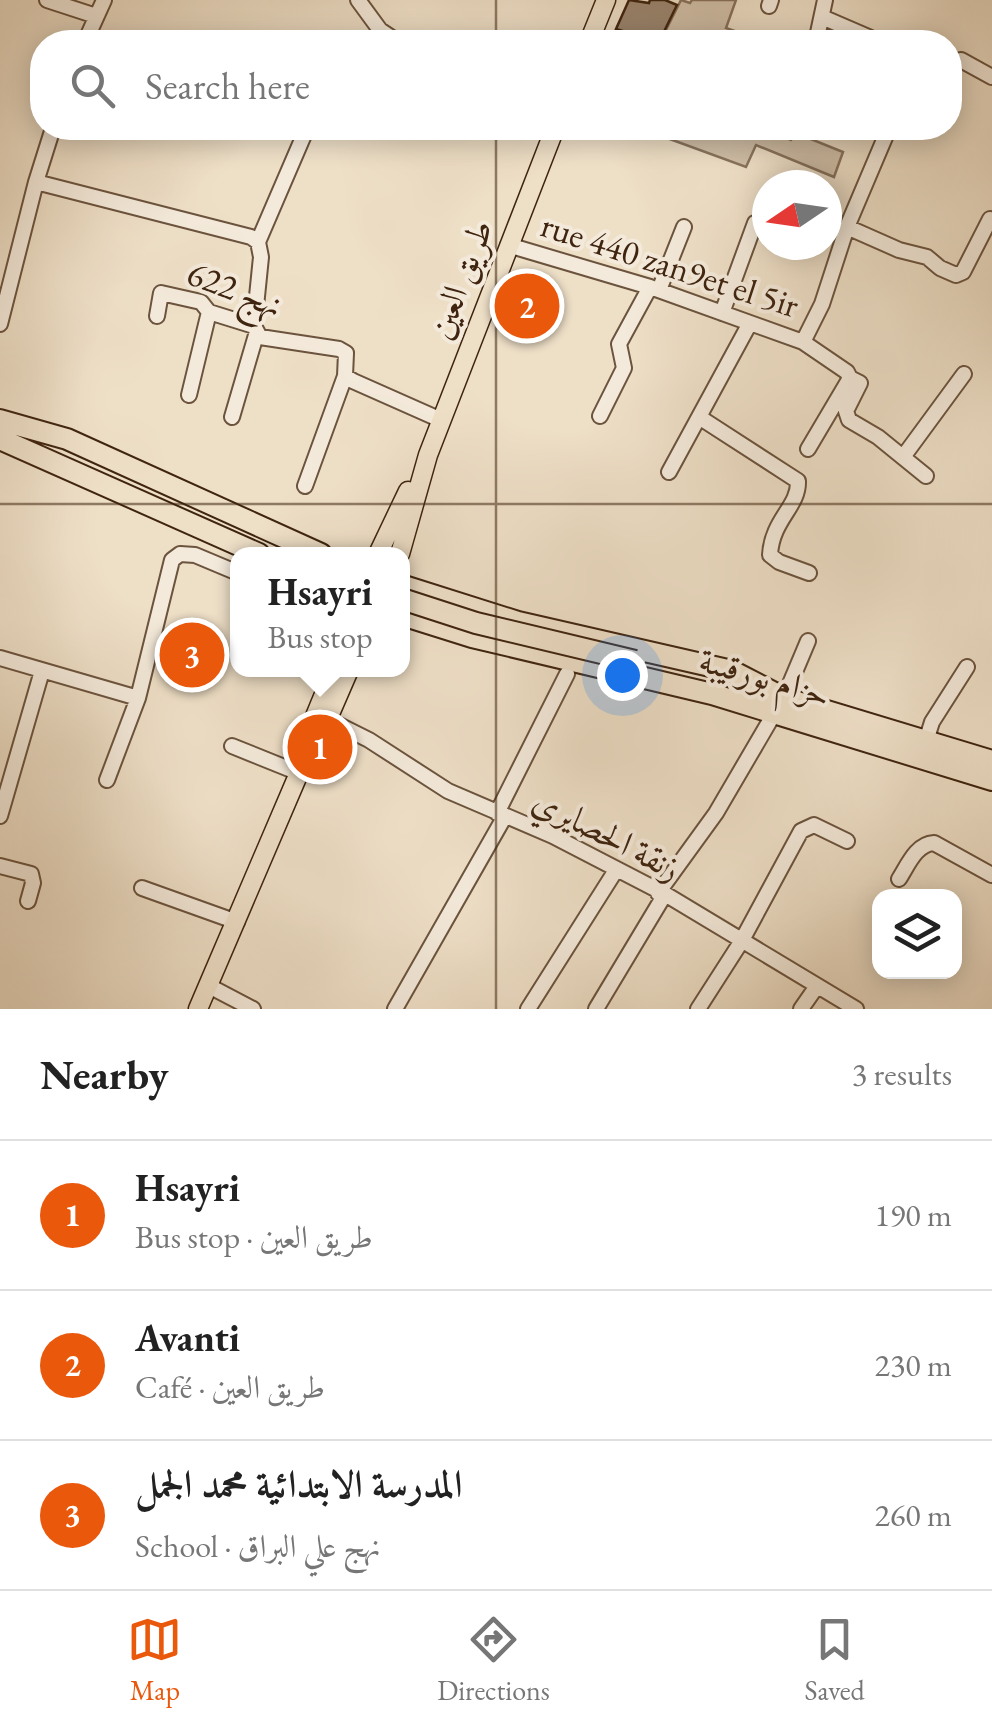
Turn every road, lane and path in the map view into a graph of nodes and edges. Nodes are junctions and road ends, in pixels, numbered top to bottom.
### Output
1 (47, 0) edge
2 (104, 0) edge
3 (358, 0) edge
4 (606, 0) edge
5 (825, 0) edge
6 (96, 16) junction
7 (822, 17) junction
8 (91, 30) edge
9 (380, 30) edge
10 (593, 30) edge
11 (819, 30) edge
12 (852, 30) edge
13 (962, 61) edge
14 (992, 77) edge
15 (49, 140) edge
16 (301, 140) edge
17 (545, 140) edge
18 (884, 140) edge
19 (36, 182) junction
20 (990, 219) edge
21 (684, 226) dead end
22 (847, 228) junction
23 (752, 231) edge
24 (258, 242) junction
25 (508, 245) junction
26 (654, 288) junction
27 (209, 312) junction
28 (722, 313) junction
29 (156, 316) dead end
30 (750, 323) junction
31 (0, 324) edge
32 (255, 331) junction
33 (803, 342) junction
34 (964, 374) dead end
35 (346, 376) junction
36 (850, 378) junction
37 (189, 394) dead end
38 (600, 416) dead end
39 (232, 417) dead end
40 (699, 417) junction
41 (441, 420) junction
42 (0, 421) edge
43 (0, 440) edge
44 (808, 449) dead end
45 (428, 455) junction
46 (903, 457) junction
47 (669, 472) dead end
48 (926, 476) dead end
49 (305, 486) dead end
50 (143, 494) junction
51 (245, 547) edge
52 (278, 547) edge
53 (307, 547) edge
54 (382, 547) edge
55 (402, 547) edge
56 (230, 554) edge
57 (230, 569) edge
58 (809, 572) dead end
59 (410, 591) edge
60 (410, 592) edge
61 (410, 617) edge
62 (410, 632) edge
63 (808, 640) dead end
64 (0, 658) edge
65 (966, 667) dead end
66 (633, 668) junction
67 (42, 671) junction
68 (567, 674) junction
69 (331, 677) edge
70 (345, 677) edge
71 (138, 698) junction
72 (780, 705) junction
73 (327, 720) junction
74 (926, 741) junction
75 (232, 746) dead end
76 (992, 761) edge
77 (299, 773) junction
78 (108, 780) dead end
79 (992, 780) edge
80 (501, 814) junction
81 (0, 816) edge
82 (847, 841) dead end
83 (0, 866) edge
84 (616, 870) junction
85 (992, 875) edge
86 (899, 879) dead end
87 (142, 888) dead end
88 (661, 894) junction
89 (28, 901) dead end
90 (237, 922) junction
91 (741, 942) junction
92 (209, 986) junction
93 (817, 986) junction
94 (198, 1009) edge
95 (252, 1009) edge
96 (395, 1009) edge
97 (528, 1009) edge
98 (596, 1009) edge
99 (698, 1009) edge
100 (800, 1009) edge
101 (856, 1009) edge

1 - 6 street
2 - 6 street
3 - 9 street
4 - 10 main road
5 - 7 street
6 - 8 street
7 - 11 street
7 - 12 street
13 - 14 street
15 - 19 street
16 - 24 street
17 - 25 main road, طريق العين
18 - 22 street, rue 440 zan9et el 5ir
19 - 24 street
19 - 31 street
20 - 22 street
21 - 26 street
22 - 33 street, rue 440 zan9et el 5ir
23 - 28 street
24 - 32 street
25 - 26 street, rue 440 zan9et el 5ir
25 - 41 main road, طريق العين
26 - 28 street, rue 440 zan9et el 5ir
26 - 38 street
27 - 29 street, نهج 622
27 - 32 street, نهج 622
27 - 37 street
28 - 30 street, rue 440 zan9et el 5ir
30 - 33 street, rue 440 zan9et el 5ir
30 - 40 street
32 - 35 street, نهج 622
32 - 39 street
33 - 36 street
34 - 46 street
35 - 41 street, نهج 622
35 - 49 street
36 - 44 street
36 - 46 street
40 - 47 street
40 - 58 street
41 - 45 main road, طريق العين
42 - 50 highway
42 - 53 highway
43 - 50 highway
43 - 56 highway
45 - 54 main road, طريق العين
45 - 55 main road, طريق العين
46 - 48 street
50 - 51 highway
50 - 52 highway
57 - 71 street
59 - 72 highway
60 - 66 highway, حزام بورقيبة, bridge
61 - 66 highway, حزام بورقيبة
62 - 68 highway
63 - 72 street
64 - 67 street
65 - 74 street
66 - 72 highway, حزام بورقيبة
67 - 71 street
67 - 81 street
68 - 72 highway
68 - 80 street
69 - 77 main road
70 - 73 main road
71 - 78 street
72 - 74 highway, حزام بورقيبة
72 - 79 highway, حزام بورقيبة
72 - 88 street
73 - 77 main road
73 - 80 street, زنقة الحصايري
74 - 76 highway, حزام بورقيبة
75 - 77 street
77 - 90 main road
80 - 84 street, زنقة الحصايري
80 - 96 street
82 - 91 street
83 - 89 street
84 - 88 street, زنقة الحصايري
84 - 97 street
85 - 86 street
87 - 90 street
88 - 91 street, زنقة الحصايري
88 - 98 street
90 - 92 main road
91 - 93 street, زنقة الحصايري
91 - 99 street
92 - 94 main road
92 - 95 street
93 - 100 street
93 - 101 street, زنقة الحصايري

